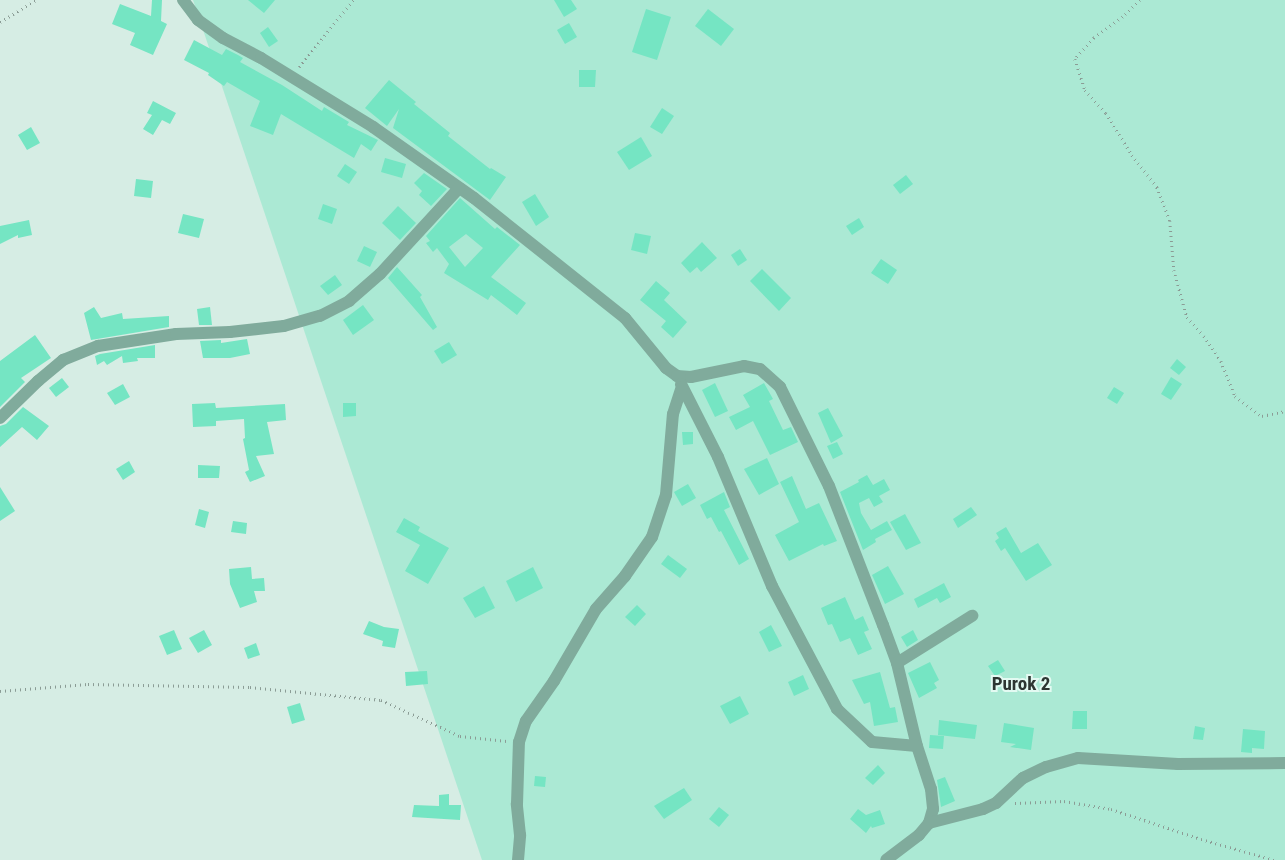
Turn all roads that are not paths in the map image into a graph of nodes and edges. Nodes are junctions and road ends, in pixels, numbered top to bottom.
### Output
1 (183, 0) edge
2 (459, 188) junction
3 (679, 382) junction
4 (0, 418) edge
5 (972, 616) dead end
6 (897, 663) junction
7 (917, 746) junction
8 (1285, 763) edge
9 (928, 822) junction
10 (518, 860) edge
11 (886, 860) edge

1 - 2 street
2 - 3 street
2 - 4 street
3 - 6 street
3 - 7 street
3 - 10 street
5 - 6 street
6 - 7 street
7 - 9 street
8 - 9 street
9 - 11 street

